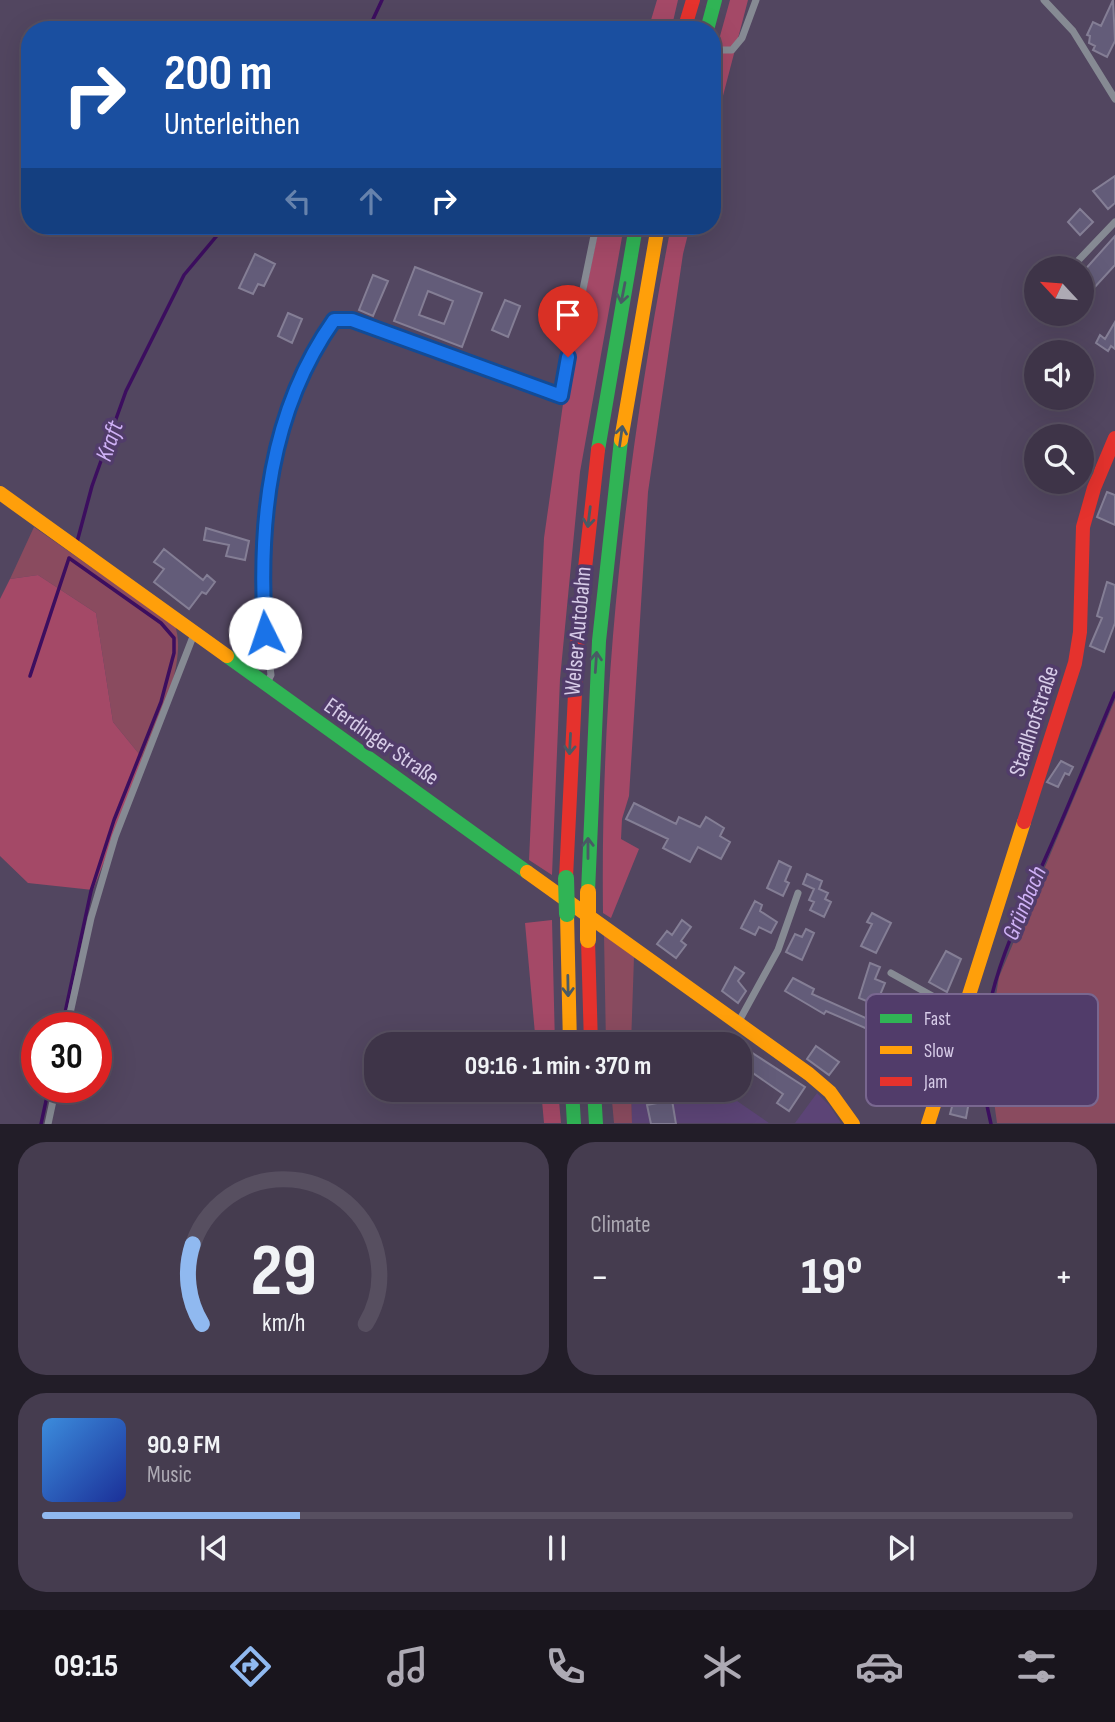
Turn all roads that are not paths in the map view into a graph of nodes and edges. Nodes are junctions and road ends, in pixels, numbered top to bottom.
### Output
1 (693, 0) edge
2 (715, 0) edge
3 (756, 0) edge
4 (1044, 0) edge
5 (687, 21) edge
6 (709, 21) edge
7 (721, 50) edge
8 (1115, 98) edge
9 (1115, 222) edge
10 (594, 235) edge
11 (634, 235) edge
12 (656, 235) edge
13 (1082, 256) edge
14 (1115, 438) edge
15 (0, 493) edge
16 (194, 634) junction
17 (266, 686) junction
18 (798, 894) dead end
19 (891, 972) dead end
20 (930, 994) edge
21 (969, 994) edge
22 (70, 1012) edge
23 (738, 1023) junction
24 (570, 1032) edge
25 (591, 1032) edge
26 (573, 1102) edge
27 (595, 1102) edge
28 (53, 1103) edge
29 (934, 1106) edge
30 (48, 1124) edge
31 (575, 1124) edge
32 (596, 1124) edge
33 (853, 1124) edge
34 (928, 1124) edge

1 - 5 main road
2 - 6 main road
3 - 7 street
4 - 8 street
9 - 13 street
10 - 17 street
11 -> 24 main road, Welser Autobahn, bridge
25 -> 12 main road, Welser Autobahn, bridge
14 - 21 main road, Stadlhofstraße
15 - 16 main road, Eferdinger Straße
16 - 17 main road, Eferdinger Straße
16 - 22 street
17 - 23 main road, Eferdinger Straße
18 - 23 street
19 - 20 street
23 - 33 main road, Eferdinger Straße
26 - 31 main road
27 - 32 main road
28 - 30 street
29 - 34 main road, Stadlhofstraße

